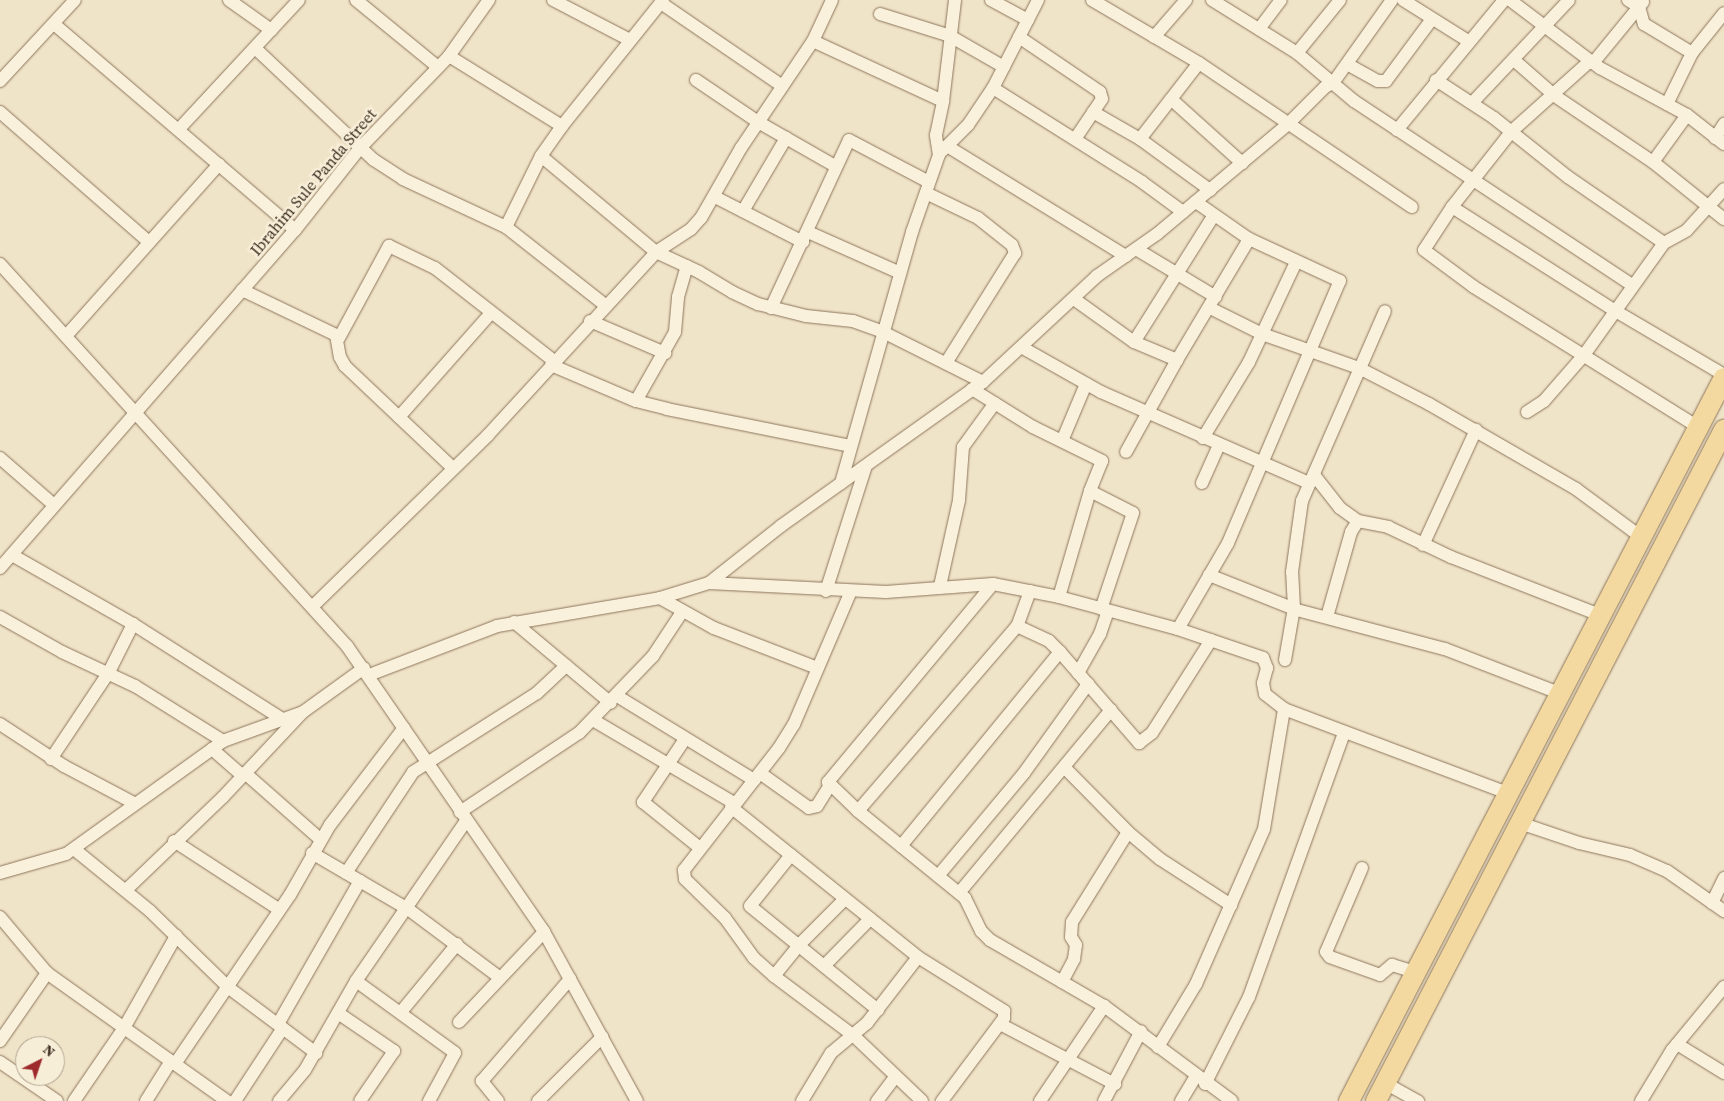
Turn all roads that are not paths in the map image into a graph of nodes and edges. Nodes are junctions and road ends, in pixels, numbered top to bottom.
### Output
1 (75, 0) edge
2 (228, 0) edge
3 (299, 0) edge
4 (489, 0) edge
5 (553, 0) edge
6 (832, 0) edge
7 (955, 0) edge
8 (991, 0) edge
9 (1038, 0) edge
10 (1092, 0) edge
11 (1186, 0) edge
12 (1212, 0) edge
13 (1281, 0) edge
14 (1340, 0) edge
15 (1392, 0) edge
16 (1403, 0) edge
17 (1510, 0) edge
18 (1569, 0) edge
19 (1628, 0) edge
20 (662, 1) edge
21 (361, 2) edge
22 (1495, 2) edge
23 (1642, 3) edge
24 (1110, 4) edge
25 (1724, 13) edge
26 (880, 14) dead end
27 (1432, 19) junction
28 (1028, 20) junction
29 (54, 24) junction
30 (1545, 27) junction
31 (1259, 29) junction
32 (271, 30) junction
33 (950, 36) junction
34 (1019, 37) junction
35 (1154, 37) junction
36 (630, 40) junction
37 (813, 40) junction
38 (1468, 41) junction
39 (255, 48) junction
40 (1297, 53) junction
41 (1692, 53) junction
42 (449, 56) junction
43 (1514, 60) junction
44 (1592, 62) junction
45 (1198, 63) junction
46 (1347, 64) junction
47 (438, 67) junction
48 (1004, 67) junction
49 (696, 80) dead end
50 (1436, 80) junction
51 (0, 81) edge
52 (1333, 83) junction
53 (782, 86) junction
54 (992, 88) junction
55 (1555, 96) junction
56 (1170, 100) junction
57 (943, 102) junction
58 (1472, 103) junction
59 (1667, 104) junction
60 (0, 112) edge
61 (1093, 112) junction
62 (1687, 115) junction
63 (758, 122) junction
64 (1288, 124) junction
65 (1724, 124) edge
66 (562, 126) junction
67 (179, 129) junction
68 (1397, 130) junction
69 (1511, 132) junction
70 (786, 138) junction
71 (1076, 139) junction
72 (1140, 139) junction
73 (1719, 141) edge
74 (360, 148) junction
75 (943, 151) junction
76 (541, 156) junction
77 (1652, 162) junction
78 (1242, 163) junction
79 (219, 164) junction
80 (836, 166) junction
81 (1472, 180) junction
82 (927, 188) junction
83 (1724, 189) edge
84 (1210, 190) junction
85 (715, 196) junction
86 (1196, 202) junction
87 (1707, 206) junction
88 (1412, 207) dead end
89 (1452, 207) junction
90 (743, 210) junction
91 (1184, 212) junction
92 (1214, 215) junction
93 (1724, 219) edge
94 (506, 226) junction
95 (295, 230) junction
96 (806, 237) junction
97 (1249, 239) junction
98 (149, 242) junction
99 (1664, 243) junction
100 (656, 252) junction
101 (1131, 253) junction
102 (1296, 262) junction
103 (0, 264) edge
104 (687, 266) junction
105 (900, 273) junction
106 (1174, 274) junction
107 (1632, 284) junction
108 (242, 290) junction
109 (1074, 300) junction
110 (1213, 303) junction
111 (605, 305) junction
112 (771, 308) junction
113 (1385, 310) dead end
114 (1614, 310) junction
115 (490, 314) junction
116 (590, 321) junction
117 (883, 332) junction
118 (1262, 334) junction
119 (66, 336) junction
120 (339, 338) junction
121 (1134, 342) junction
122 (1023, 348) junction
123 (1311, 351) junction
124 (664, 353) junction
125 (1584, 355) junction
126 (1177, 360) junction
127 (552, 363) junction
128 (946, 363) junction
129 (1358, 368) junction
130 (1724, 376) edge
131 (1086, 384) junction
132 (978, 386) junction
133 (636, 401) junction
134 (995, 403) junction
135 (136, 410) junction
136 (1146, 412) junction
137 (1527, 412) dead end
138 (400, 417) junction
139 (1698, 427) junction
140 (1476, 430) junction
141 (1724, 430) edge
142 (1203, 438) junction
143 (1062, 441) junction
144 (1219, 445) junction
145 (850, 446) junction
146 (1126, 452) dead end
147 (0, 458) edge
148 (1262, 465) junction
149 (866, 466) junction
150 (453, 468) junction
151 (1311, 479) junction
152 (841, 483) junction
153 (1202, 483) dead end
154 (1090, 491) junction
155 (53, 504) junction
156 (1358, 521) junction
157 (1641, 537) junction
158 (1423, 545) junction
159 (12, 555) junction
160 (0, 568) edge
161 (1209, 575) junction
162 (709, 582) junction
163 (993, 584) junction
164 (940, 586) junction
165 (826, 591) junction
166 (851, 591) junction
167 (1030, 591) junction
168 (1059, 597) junction
169 (660, 598) junction
170 (313, 606) junction
171 (1294, 608) junction
172 (1104, 610) junction
173 (682, 612) junction
174 (1600, 615) junction
175 (0, 617) edge
176 (1327, 617) junction
177 (514, 622) junction
178 (133, 624) junction
179 (1017, 626) junction
180 (1178, 629) junction
181 (1210, 640) junction
182 (1060, 652) junction
183 (1285, 660) dead end
184 (566, 666) junction
185 (817, 668) junction
186 (109, 672) junction
187 (366, 672) junction
188 (1078, 673) junction
189 (1088, 684) junction
190 (1559, 693) junction
191 (614, 700) junction
192 (1284, 709) junction
193 (1111, 710) junction
194 (303, 712) junction
195 (282, 719) junction
196 (593, 720) junction
197 (0, 724) edge
198 (404, 728) junction
199 (1344, 733) junction
200 (685, 740) junction
201 (223, 741) junction
202 (212, 749) junction
203 (51, 759) junction
204 (428, 764) junction
205 (668, 766) junction
206 (1064, 767) junction
207 (244, 774) junction
208 (757, 776) junction
209 (830, 785) junction
210 (1507, 794) junction
211 (134, 803) junction
212 (732, 805) junction
213 (858, 811) junction
214 (463, 817) junction
215 (1520, 823) junction
216 (1128, 832) junction
217 (321, 840) junction
218 (174, 841) junction
219 (901, 846) junction
220 (700, 848) junction
221 (74, 849) junction
222 (312, 853) junction
223 (791, 855) junction
224 (1362, 868) dead end
225 (0, 873) edge
226 (346, 873) junction
227 (938, 876) junction
228 (1724, 878) edge
229 (360, 881) junction
230 (126, 890) junction
231 (959, 894) junction
232 (845, 899) junction
233 (1712, 903) junction
234 (1232, 904) junction
235 (408, 909) junction
236 (280, 910) junction
237 (1724, 911) edge
238 (0, 918) edge
239 (870, 919) junction
240 (544, 932) junction
241 (176, 936) junction
242 (457, 944) junction
243 (798, 946) junction
244 (918, 957) junction
245 (824, 966) junction
246 (1415, 972) junction
247 (47, 973) junction
248 (774, 976) junction
249 (499, 978) junction
250 (570, 979) junction
251 (356, 981) junction
252 (1062, 982) junction
253 (1724, 987) edge
254 (229, 988) junction
255 (1104, 1006) junction
256 (878, 1010) junction
257 (401, 1012) junction
258 (338, 1013) junction
259 (459, 1022) dead end
260 (1000, 1024) junction
261 (281, 1026) junction
262 (124, 1028) junction
263 (1141, 1031) junction
264 (854, 1036) junction
265 (602, 1037) junction
266 (0, 1041) edge
267 (1677, 1044) junction
268 (1158, 1047) junction
269 (316, 1053) junction
270 (1068, 1059) junction
271 (0, 1062) edge
272 (173, 1063) junction
273 (1724, 1073) edge
274 (895, 1077) junction
275 (1200, 1080) junction
276 (1385, 1083) junction
277 (1115, 1084) junction
278 (75, 1100) edge
279 (1109, 1100) edge
280 (57, 1101) edge
281 (146, 1101) edge
282 (227, 1101) edge
283 (235, 1101) edge
284 (279, 1101) edge
285 (360, 1101) edge
286 (429, 1101) edge
287 (498, 1101) edge
288 (538, 1101) edge
289 (637, 1101) edge
290 (802, 1101) edge
291 (877, 1101) edge
292 (922, 1101) edge
293 (942, 1101) edge
294 (1040, 1101) edge
295 (1181, 1101) edge
296 (1232, 1101) edge
297 (1349, 1101) edge
298 (1376, 1101) edge
299 (1418, 1101) edge
300 (1641, 1101) edge

1 - 29 street
2 - 32 street
3 - 32 street
4 - 42 street, Ibrahim Sule Panda Street
5 - 36 street
6 - 37 street
7 - 33 street
8 - 28 street
9 - 28 street
10 - 24 street
11 - 35 street
12 - 31 street
13 - 31 street
14 - 40 street
15 - 46 street
16 - 27 street
17 - 30 street
18 - 30 street
19 - 23 street
20 - 36 street
20 - 53 street
21 - 47 street
22 - 38 street
23 - 41 street
23 - 44 street
24 - 35 street
25 - 41 street
26 - 33 street
27 - 38 street
27 - 46 street
28 - 34 street
29 - 51 street
29 - 67 street
30 - 43 street
30 - 44 street
31 - 40 street
32 - 39 street
33 - 48 street
33 - 57 street
34 - 48 street
34 - 61 street
35 - 45 street
36 - 66 street
37 - 53 street
37 - 57 street
38 - 50 street
39 - 67 street
39 - 74 street
40 - 52 street
41 - 59 street
42 - 47 street, Ibrahim Sule Panda Street
42 - 66 street
43 - 55 street
43 - 58 street
44 - 55 street
44 - 59 street
45 - 56 street
45 - 64 street
46 - 52 street
47 - 74 street, Ibrahim Sule Panda Street
48 - 54 street
49 - 63 street
50 - 58 street
50 - 68 street
52 - 64 street
52 - 68 street
53 - 63 street
54 - 71 street
54 - 75 street
55 - 69 street
55 - 77 street
56 - 72 street
56 - 78 street
57 - 75 street
58 - 69 street
59 - 62 street
60 - 98 street
61 - 71 street
61 - 72 street
62 - 73 street
62 - 77 street
63 - 70 street
63 - 85 street
64 - 78 street
64 - 88 street
65 - 73 street
66 - 76 street
67 - 79 street
68 - 81 street
69 - 81 street
69 - 99 street
70 - 80 street
70 - 90 street
71 - 91 street
72 - 84 street
74 - 94 street
74 - 95 street, Ibrahim Sule Panda Street
75 - 82 street
75 - 101 street
76 - 94 street
76 - 100 street
77 - 87 street
78 - 84 street
79 - 95 street
79 - 98 street
80 - 82 street
80 - 96 street
81 - 89 street
81 - 107 street
82 - 105 street
82 - 128 street
83 - 87 street
84 - 86 street
85 - 90 street
85 - 100 street
86 - 91 street
86 - 92 street
87 - 93 street
87 - 99 street
89 - 114 street
89 - 125 street
90 - 96 street
91 - 101 street
92 - 97 street
92 - 106 street
94 - 111 street
95 - 108 street, Ibrahim Sule Panda Street
96 - 105 street
96 - 112 street
97 - 102 street
97 - 110 street
98 - 119 street
99 - 107 street
100 - 104 street
100 - 111 street
101 - 106 street
101 - 109 street
102 - 118 street
102 - 123 street
103 - 119 street
104 - 112 street
104 - 124 street
105 - 117 street
106 - 110 street
106 - 121 street
107 - 114 street
108 - 120 street
108 - 135 street, Ibrahim Sule Panda Street
109 - 121 street
109 - 122 street
110 - 118 street
110 - 126 street
111 - 116 street
112 - 117 street
113 - 129 street
114 - 125 street
114 - 130 street
115 - 120 street
115 - 127 street
115 - 138 street
116 - 124 street
116 - 127 street
117 - 128 street
117 - 145 street
118 - 123 street
118 - 142 street
119 - 135 street
120 - 138 street
121 - 126 street
122 - 131 street
122 - 132 street
123 - 129 street
123 - 148 street
124 - 133 street
125 - 137 street
125 - 139 street
126 - 136 street
127 - 133 street
127 - 150 street
128 - 132 street
129 - 140 street
129 - 151 street
130 - 139 main road
131 - 136 street
131 - 143 street
132 - 134 street
132 - 149 street
133 - 145 street
134 - 143 street
134 - 164 street
135 - 155 street, Ibrahim Sule Panda Street
135 - 170 street
136 - 142 street
136 - 146 street
138 - 150 street
139 - 157 main road
140 - 157 street
140 - 158 street
141 - 215 main road
142 - 144 street
143 - 154 street
144 - 148 street
144 - 153 street
145 - 152 street
147 - 155 street
148 - 151 street
148 - 161 street
149 - 152 street
149 - 165 street
150 - 170 street
151 - 156 street
151 - 171 street
152 - 162 street
154 - 168 street
154 - 172 street
155 - 159 street, Ibrahim Sule Panda Street
156 - 158 street
156 - 176 street
157 - 174 main road
158 - 174 street
159 - 160 street, Ibrahim Sule Panda Street
159 - 178 street
161 - 171 street
161 - 180 street
162 - 165 street
162 - 169 street
163 - 164 street
163 - 167 street
163 - 209 street
164 - 166 street
165 - 166 street
166 - 185 street
167 - 168 street
167 - 179 street
168 - 172 street
169 - 173 street
169 - 177 street
170 - 187 street
171 - 176 street
171 - 183 street
172 - 180 street
172 - 188 street
173 - 185 street
173 - 191 street
174 - 190 main road
175 - 186 street
176 - 190 street
177 - 184 street
177 - 187 street
178 - 186 street
178 - 195 street
179 - 182 street
179 - 213 street
180 - 181 street
181 - 192 street
181 - 193 street
182 - 188 street
182 - 219 street
184 - 191 street
184 - 204 street
185 - 208 street
186 - 201 street
186 - 203 street
187 - 194 street
187 - 198 street
188 - 189 street
189 - 193 street
189 - 227 street
190 - 210 main road
191 - 196 street
191 - 200 street
192 - 199 street
192 - 234 street
193 - 206 street
194 - 195 street
194 - 207 street
195 - 201 street
196 - 205 street
196 - 214 street
197 - 203 street
198 - 204 street
198 - 217 street
199 - 210 street
199 - 275 street
200 - 205 street
200 - 208 street
201 - 202 street
202 - 207 street
202 - 211 street
203 - 211 street
204 - 214 street
204 - 226 street
205 - 212 street
205 - 220 street
206 - 216 street
206 - 231 street
207 - 217 street
207 - 218 street
208 - 209 street
208 - 212 street
209 - 213 street
210 - 246 main road
211 - 221 street
212 - 220 street
212 - 223 street
213 - 219 street
214 - 235 street
214 - 240 street
215 - 233 street
215 - 276 main road
216 - 234 street
216 - 252 street
217 - 222 street
218 - 230 street
218 - 236 street
219 - 227 street
220 - 248 street
221 - 225 street
221 - 230 street
222 - 226 street
222 - 236 street
223 - 232 street
223 - 243 street
224 - 246 street
226 - 229 street
227 - 231 street
228 - 233 street
229 - 235 street
229 - 261 street
230 - 241 street
231 - 252 street
232 - 239 street
232 - 243 street
233 - 237 street
234 - 268 street
235 - 242 street
235 - 251 street
236 - 254 street
238 - 247 street
239 - 244 street
239 - 245 street
240 - 249 street
240 - 250 street
241 - 254 street
241 - 262 street
242 - 249 street
242 - 257 street
243 - 245 street
243 - 248 street
244 - 256 street
244 - 260 street
245 - 256 street
246 - 297 main road
247 - 262 street
247 - 266 street
248 - 264 street
249 - 259 street
250 - 265 street
250 - 287 street
251 - 257 street
251 - 258 street
252 - 255 street
253 - 267 street
254 - 261 street
254 - 272 street
255 - 263 street
255 - 270 street
256 - 264 street
257 - 286 street
258 - 269 street
258 - 285 street
260 - 270 street
260 - 293 street
261 - 269 street
261 - 283 street
262 - 272 street
262 - 278 street
263 - 268 street
263 - 277 street
264 - 274 street
264 - 290 street
265 - 288 street
265 - 289 street
267 - 273 street
267 - 300 street
268 - 275 street
269 - 284 street
270 - 277 street
270 - 294 street
271 - 280 street
272 - 281 street
272 - 282 street
274 - 291 street
274 - 292 street
275 - 295 street
275 - 296 street
276 - 298 main road
276 - 299 street
277 - 279 street

